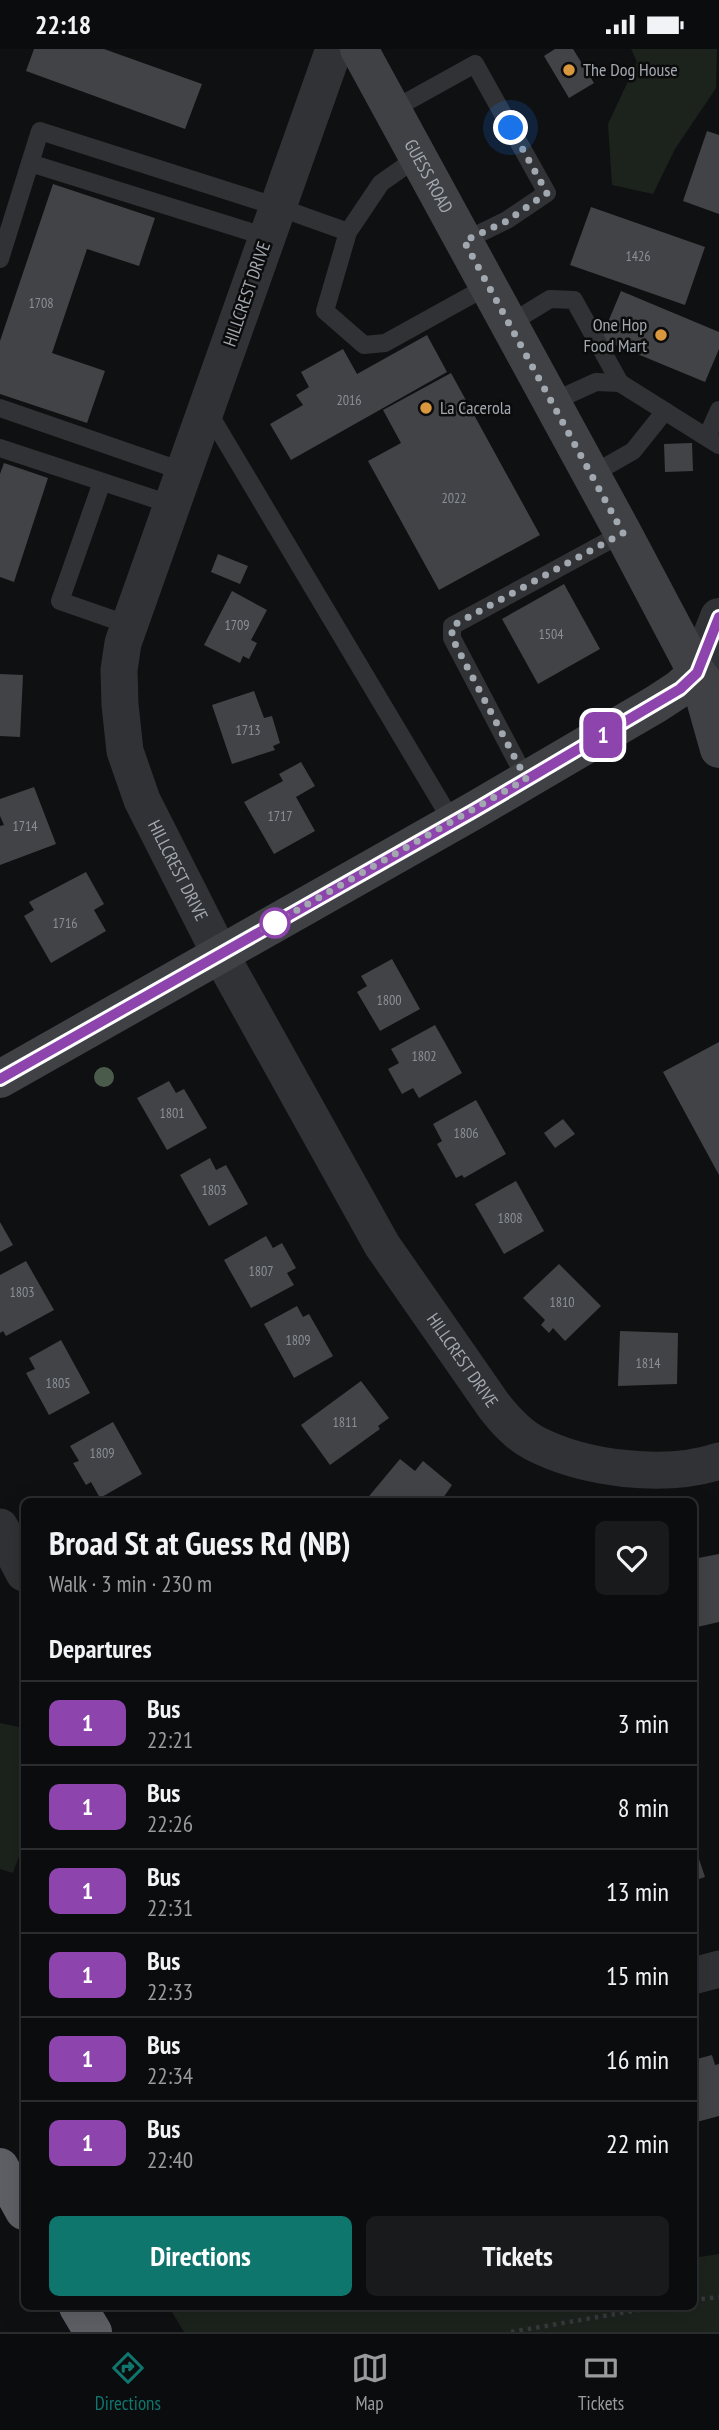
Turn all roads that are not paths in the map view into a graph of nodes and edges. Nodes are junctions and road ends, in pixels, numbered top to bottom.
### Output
1 (334, 49) edge
2 (359, 49) edge
3 (392, 110) junction
4 (418, 157) junction
5 (30, 163) junction
6 (272, 222) junction
7 (348, 232) junction
8 (464, 241) junction
9 (0, 259) edge
10 (488, 286) junction
11 (509, 324) junction
12 (620, 383) junction
13 (552, 402) junction
14 (0, 408) edge
15 (206, 410) junction
16 (719, 410) edge
17 (666, 411) junction
18 (713, 441) edge
19 (0, 448) edge
20 (591, 475) junction
21 (102, 482) junction
22 (179, 489) junction
23 (623, 533) junction
24 (719, 617) edge
25 (128, 625) junction
26 (712, 684) edge
27 (719, 749) edge
28 (526, 779) junction
29 (453, 823) junction
30 (220, 954) junction
31 (0, 1079) edge
32 (719, 1461) edge
33 (0, 1527) edge
34 (21, 1567) edge
35 (719, 1969) edge
36 (697, 1975) edge
37 (0, 2167) edge
38 (21, 2206) edge
39 (80, 2310) edge
40 (93, 2332) edge

1 - 6 street, HILLCREST DRIVE
2 - 3 main road, GUESS ROAD
3 - 4 main road, GUESS ROAD
3 - 8 lane
4 - 7 lane
4 - 8 main road, GUESS ROAD
5 - 6 lane
5 - 6 lane
5 - 9 lane
6 - 7 lane
6 - 15 street, HILLCREST DRIVE
7 - 10 lane
8 - 10 main road, GUESS ROAD
10 - 11 main road, GUESS ROAD
11 - 12 lane
11 - 13 main road, GUESS ROAD
12 - 13 lane
12 - 17 lane
13 - 20 main road, GUESS ROAD
14 - 22 lane
15 - 22 street, HILLCREST DRIVE
15 - 29 lane
16 - 18 lane
17 - 18 lane
17 - 20 lane
19 - 21 lane
20 - 23 main road, GUESS ROAD
21 - 22 lane
21 - 25 lane
22 - 25 street, HILLCREST DRIVE
23 - 26 main road, GUESS ROAD
23 - 28 lane
24 - 26 street
25 - 30 street, HILLCREST DRIVE
26 - 27 main road, GUESS ROAD
26 - 28 main road
28 - 29 main road
29 - 30 main road
30 - 31 main road
30 - 32 street, HILLCREST DRIVE
33 - 34 street
35 - 36 street
37 - 38 highway
39 - 40 highway

